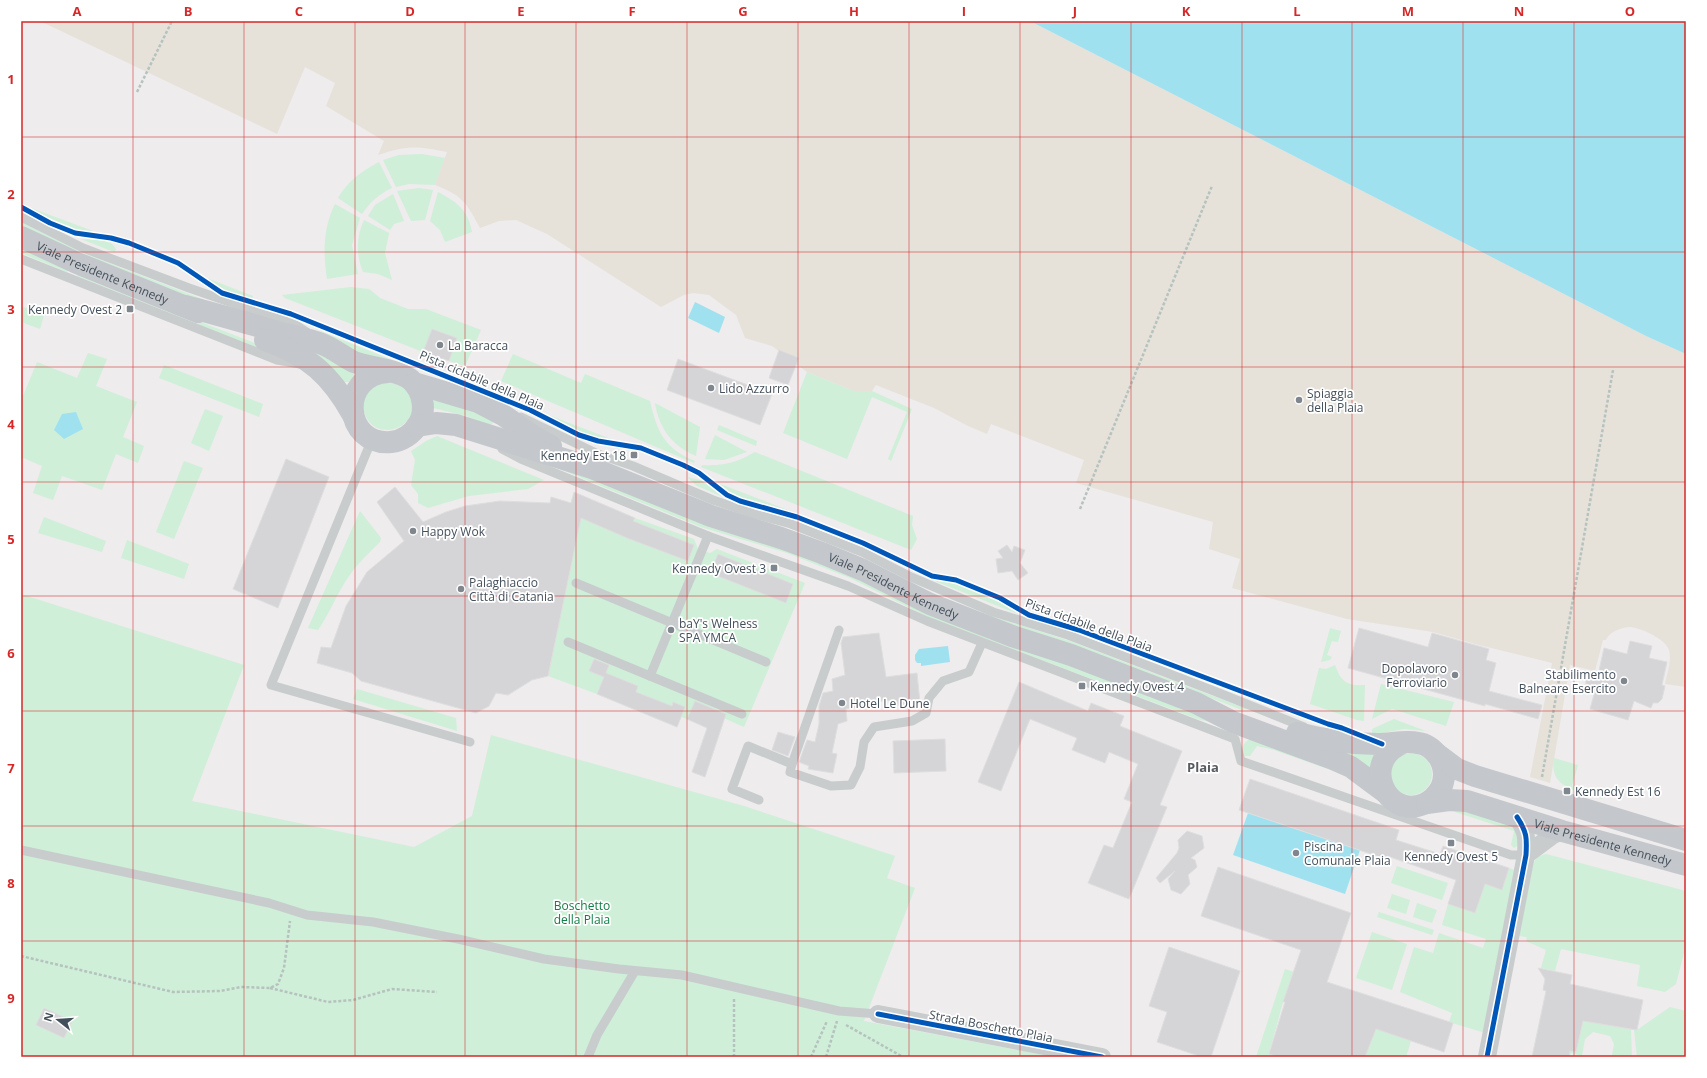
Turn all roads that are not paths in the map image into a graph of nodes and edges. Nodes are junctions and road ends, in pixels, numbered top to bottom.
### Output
1 (21, 217) edge
2 (21, 237) edge
3 (21, 259) edge
4 (185, 306) junction
5 (323, 344) junction
6 (315, 366) junction
7 (388, 372) junction
8 (414, 383) junction
9 (478, 402) junction
10 (353, 415) junction
11 (456, 425) junction
12 (417, 426) junction
13 (372, 439) junction
14 (592, 468) junction
15 (708, 536) junction
16 (576, 583) dead end
17 (672, 623) junction
18 (839, 630) dead end
19 (568, 642) dead end
20 (982, 643) junction
21 (766, 662) dead end
22 (650, 676) junction
23 (1196, 703) junction
24 (742, 714) dead end
25 (1234, 730) junction
26 (470, 742) dead end
27 (1340, 742) junction
28 (1403, 743) junction
29 (1437, 754) junction
30 (792, 764) junction
31 (1386, 793) junction
32 (759, 800) dead end
33 (1427, 803) junction
34 (1517, 817) junction
35 (1562, 831) junction
36 (1686, 840) edge
37 (21, 850) edge
38 (1526, 855) junction
39 (1686, 865) edge
40 (635, 971) junction
41 (878, 1014) joint
42 (588, 1057) edge
43 (1102, 1057) edge
44 (1487, 1057) edge

1 - 5 lane
2 - 4 main road, Viale Presidente Kennedy
3 - 6 lane
4 - 5 main road
4 - 6 main road
5 - 7 main road
6 - 10 main road
7 - 8 main road
7 - 10 main road
8 - 9 main road
8 - 12 main road
9 - 14 main road
9 - 27 lane
10 - 13 main road
11 - 12 main road
11 - 14 main road
11 - 15 lane
12 - 13 main road
13 - 26 lane
14 - 23 main road, Viale Presidente Kennedy
15 - 17 lane
15 - 20 lane
16 - 17 lane
17 - 21 lane
17 - 22 lane
18 - 30 lane
19 - 22 lane
20 - 25 lane
20 - 30 lane
22 - 24 lane
23 - 25 main road
23 - 27 main road
25 - 31 main road
25 - 38 lane
27 - 28 main road
28 - 29 main road
28 - 31 main road
29 - 33 main road
29 - 36 main road, Viale Presidente Kennedy
30 - 32 lane
31 - 33 main road
33 - 34 main road, Viale Presidente Kennedy
34 - 35 main road, Viale Presidente Kennedy
34 - 38 street
35 - 38 street
35 - 39 main road, Viale Presidente Kennedy
37 - 40 lane
38 - 44 street
40 - 41 lane
40 - 42 lane
41 - 43 street, Strada Boschetto Plaia

